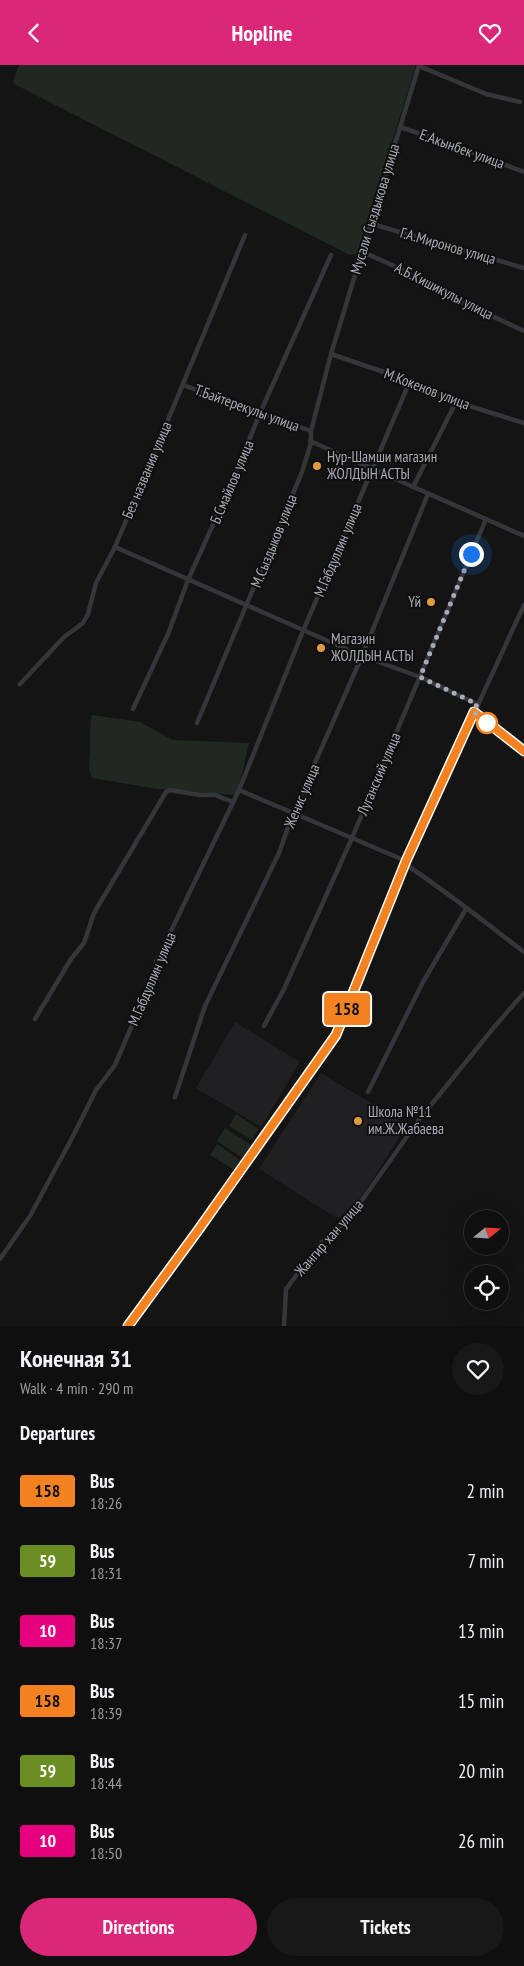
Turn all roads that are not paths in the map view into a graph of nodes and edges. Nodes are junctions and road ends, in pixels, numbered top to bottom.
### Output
1 (419, 65) edge
2 (520, 102) dead end
3 (400, 127) junction
4 (524, 172) edge
5 (372, 224) junction
6 (246, 235) dead end
7 (363, 252) junction
8 (331, 255) dead end
9 (524, 268) edge
10 (524, 331) edge
11 (331, 354) junction
12 (410, 381) junction
13 (182, 385) junction
14 (456, 402) junction
15 (260, 413) junction
16 (524, 423) edge
17 (311, 431) junction
18 (310, 441) junction
19 (372, 469) junction
20 (413, 487) junction
21 (428, 494) junction
22 (486, 519) junction
23 (524, 536) edge
24 (115, 547) junction
25 (188, 580) junction
26 (247, 605) junction
27 (524, 605) edge
28 (304, 631) junction
29 (362, 657) junction
30 (420, 677) junction
31 (20, 683) dead end
32 (477, 704) junction
33 (133, 709) dead end
34 (474, 712) junction
35 (196, 723) dead end
36 (524, 751) edge
37 (239, 790) junction
38 (233, 802) junction
39 (293, 813) junction
40 (352, 838) junction
41 (406, 863) junction
42 (466, 909) junction
43 (524, 952) edge
44 (524, 993) edge
45 (35, 1019) dead end
46 (264, 1026) dead end
47 (368, 1092) dead end
48 (174, 1097) dead end
49 (0, 1259) edge
50 (128, 1326) edge
51 (284, 1326) edge

1 - 2 street
1 - 3 street, Мусали Сыздыкова улица
3 - 4 street, Е.Акынбек улица
3 - 5 street, Мусали Сыздыкова улица
5 - 7 street, Мусали Сыздыкова улица
5 - 9 street, Г.А.Миронов улица
6 - 13 street, Без названия улица
7 - 10 street, А.Б.Кишикулы улица
7 - 11 street, Мусали Сыздыкова улица
8 - 15 street, Б.Смайлов улица
11 - 12 street, М.Кокенов улица
11 - 17 street, М.Сыздыков улица
12 - 14 street, М.Кокенов улица
12 - 19 street, М.Габдуллин улица
13 - 15 street, Т.Байтерекулы улица
13 - 24 street, Без названия улица
14 - 16 street, М.Кокенов улица
14 - 20 street
15 - 17 street, Т.Байтерекулы улица
15 - 25 street, Б.Смайлов улица
17 - 18 street, М.Сыздыков улица
18 - 19 street, Т.Байтерекулы улица
18 - 26 street, М.Сыздыков улица
19 - 20 street, Т.Байтерекулы улица
19 - 28 street, М.Габдуллин улица
20 - 21 street, Т.Байтерекулы улица
21 - 22 street, Т.Байтерекулы улица
21 - 29 street, Женис улица
22 - 23 street, Т.Байтерекулы улица
22 - 30 street, Луганский улица
24 - 25 street
24 - 31 street, Без названия улица
25 - 26 street
25 - 33 street, Б.Смайлов улица
26 - 28 street
26 - 35 street, М.Сыздыков улица
27 - 32 street
28 - 29 street
28 - 37 street, М.Габдуллин улица
29 - 30 street
29 - 39 street, Женис улица
30 - 32 street
30 - 40 street, Луганский улица
32 - 34 street
34 - 36 street
34 - 41 street
37 - 38 street, М.Габдуллин улица
37 - 39 street
38 - 45 street
38 - 49 street, М.Габдуллин улица
39 - 40 street
39 - 48 street, Женис улица
40 - 41 street
40 - 46 street, Луганский улица
41 - 42 street
41 - 50 street
42 - 43 street
42 - 47 street
44 - 51 street, Жангир хан улица

